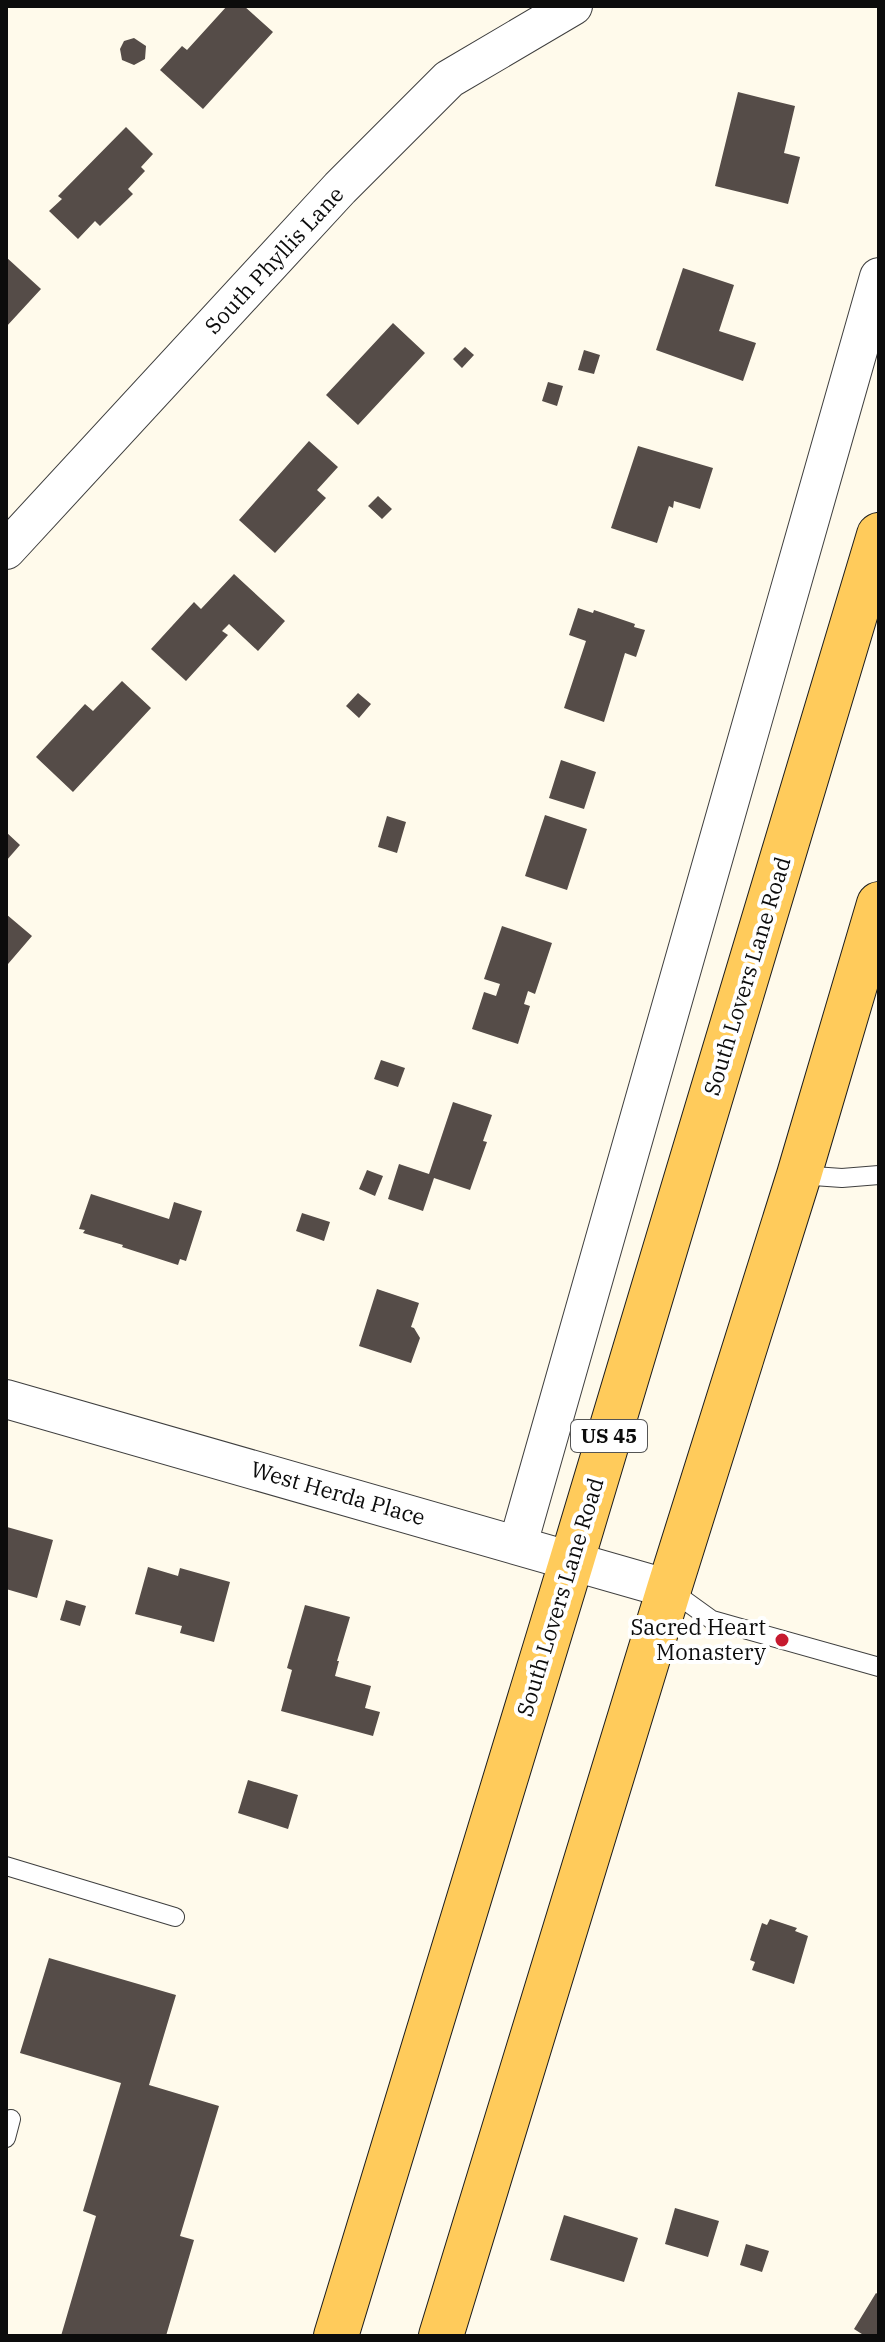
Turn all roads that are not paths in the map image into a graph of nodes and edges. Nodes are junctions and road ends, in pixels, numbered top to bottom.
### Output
1 (573, 6) edge
2 (879, 277) edge
3 (879, 535) edge
4 (6, 550) edge
5 (879, 904) edge
6 (799, 1175) junction
7 (879, 1175) edge
8 (6, 1399) edge
9 (518, 1544) junction
10 (572, 1560) junction
11 (669, 1589) junction
12 (879, 1667) edge
13 (6, 1866) edge
14 (175, 1917) dead end
15 (336, 2336) edge
16 (441, 2336) edge

1 - 4 street, South Phyllis Lane
2 - 9 street
3 - 10 main road, South Lovers Lane Road / US 45
5 - 6 main road
6 - 7 lane
6 - 11 main road
8 - 9 street, West Herda Place
9 - 10 street, West Herda Place
10 - 11 street, West Herda Place
10 - 15 main road, South Lovers Lane Road / US 45
11 - 12 lane
11 - 16 main road
13 - 14 lane

